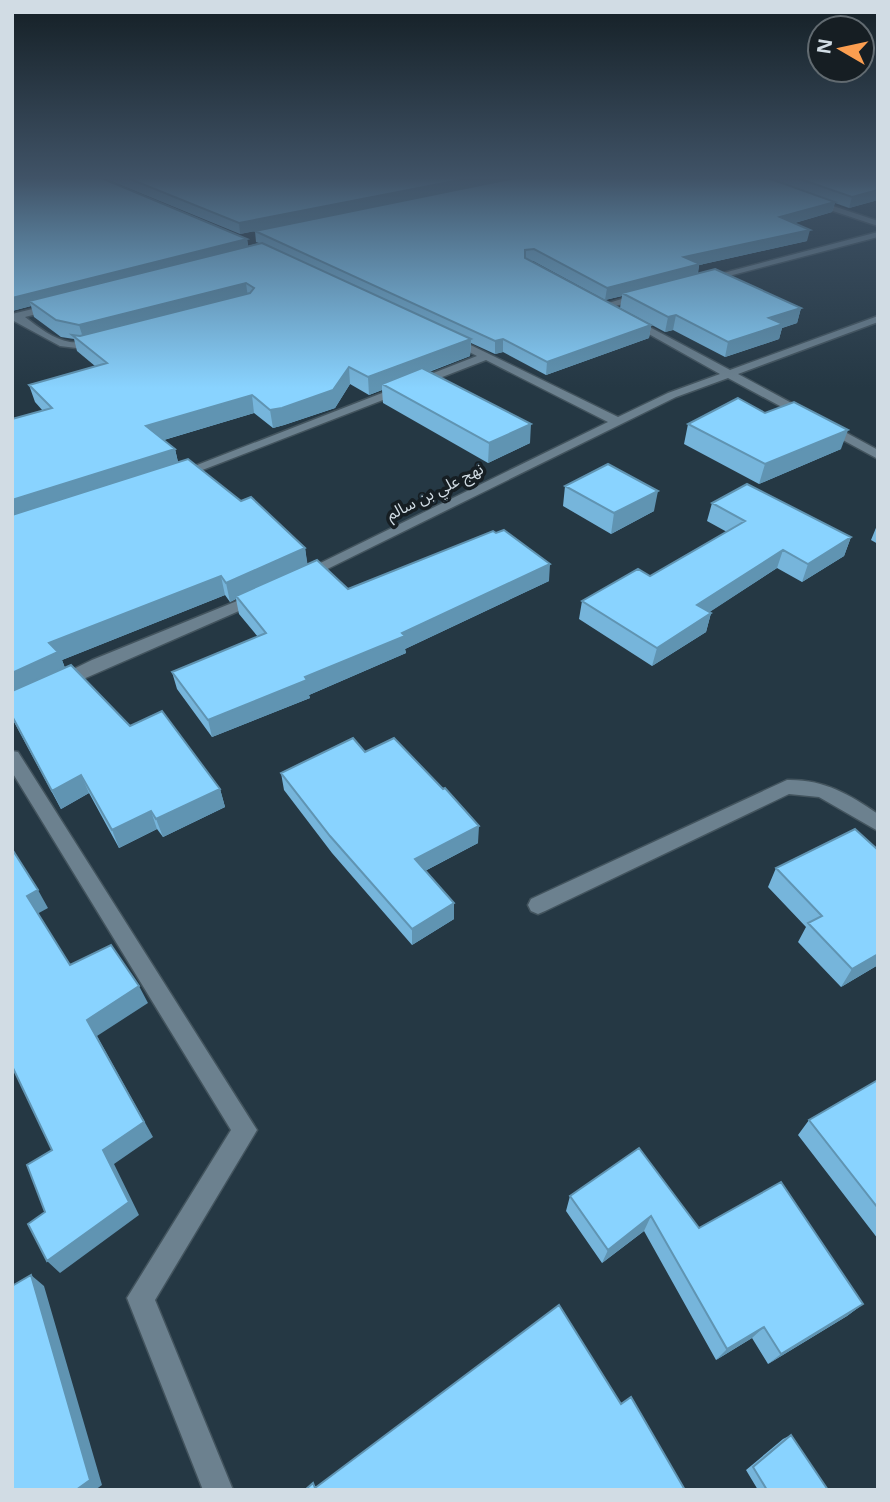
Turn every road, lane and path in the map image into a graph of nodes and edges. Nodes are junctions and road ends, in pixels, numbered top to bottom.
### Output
1 (808, 247) edge
2 (695, 282) edge
3 (656, 292) edge
4 (593, 300) edge
5 (69, 302) edge
6 (604, 306) junction
7 (15, 316) edge
8 (878, 319) edge
9 (436, 331) edge
10 (110, 340) edge
11 (486, 356) junction
12 (728, 373) junction
13 (616, 421) junction
14 (878, 455) edge
15 (157, 481) edge
16 (295, 580) edge
17 (270, 592) edge
18 (49, 688) edge
19 (12, 757) edge
20 (878, 824) edge
21 (538, 905) dead end
22 (218, 1490) edge

1 - 2 street
3 - 6 street
4 - 6 street
5 - 7 street
6 - 12 street
7 - 10 street
8 - 12 street, نهج علي بن سالم
9 - 11 street
11 - 13 street
11 - 15 street
12 - 13 street, نهج علي بن سالم
12 - 14 street
13 - 16 street, نهج علي بن سالم
17 - 18 street
19 - 22 street
20 - 21 street

